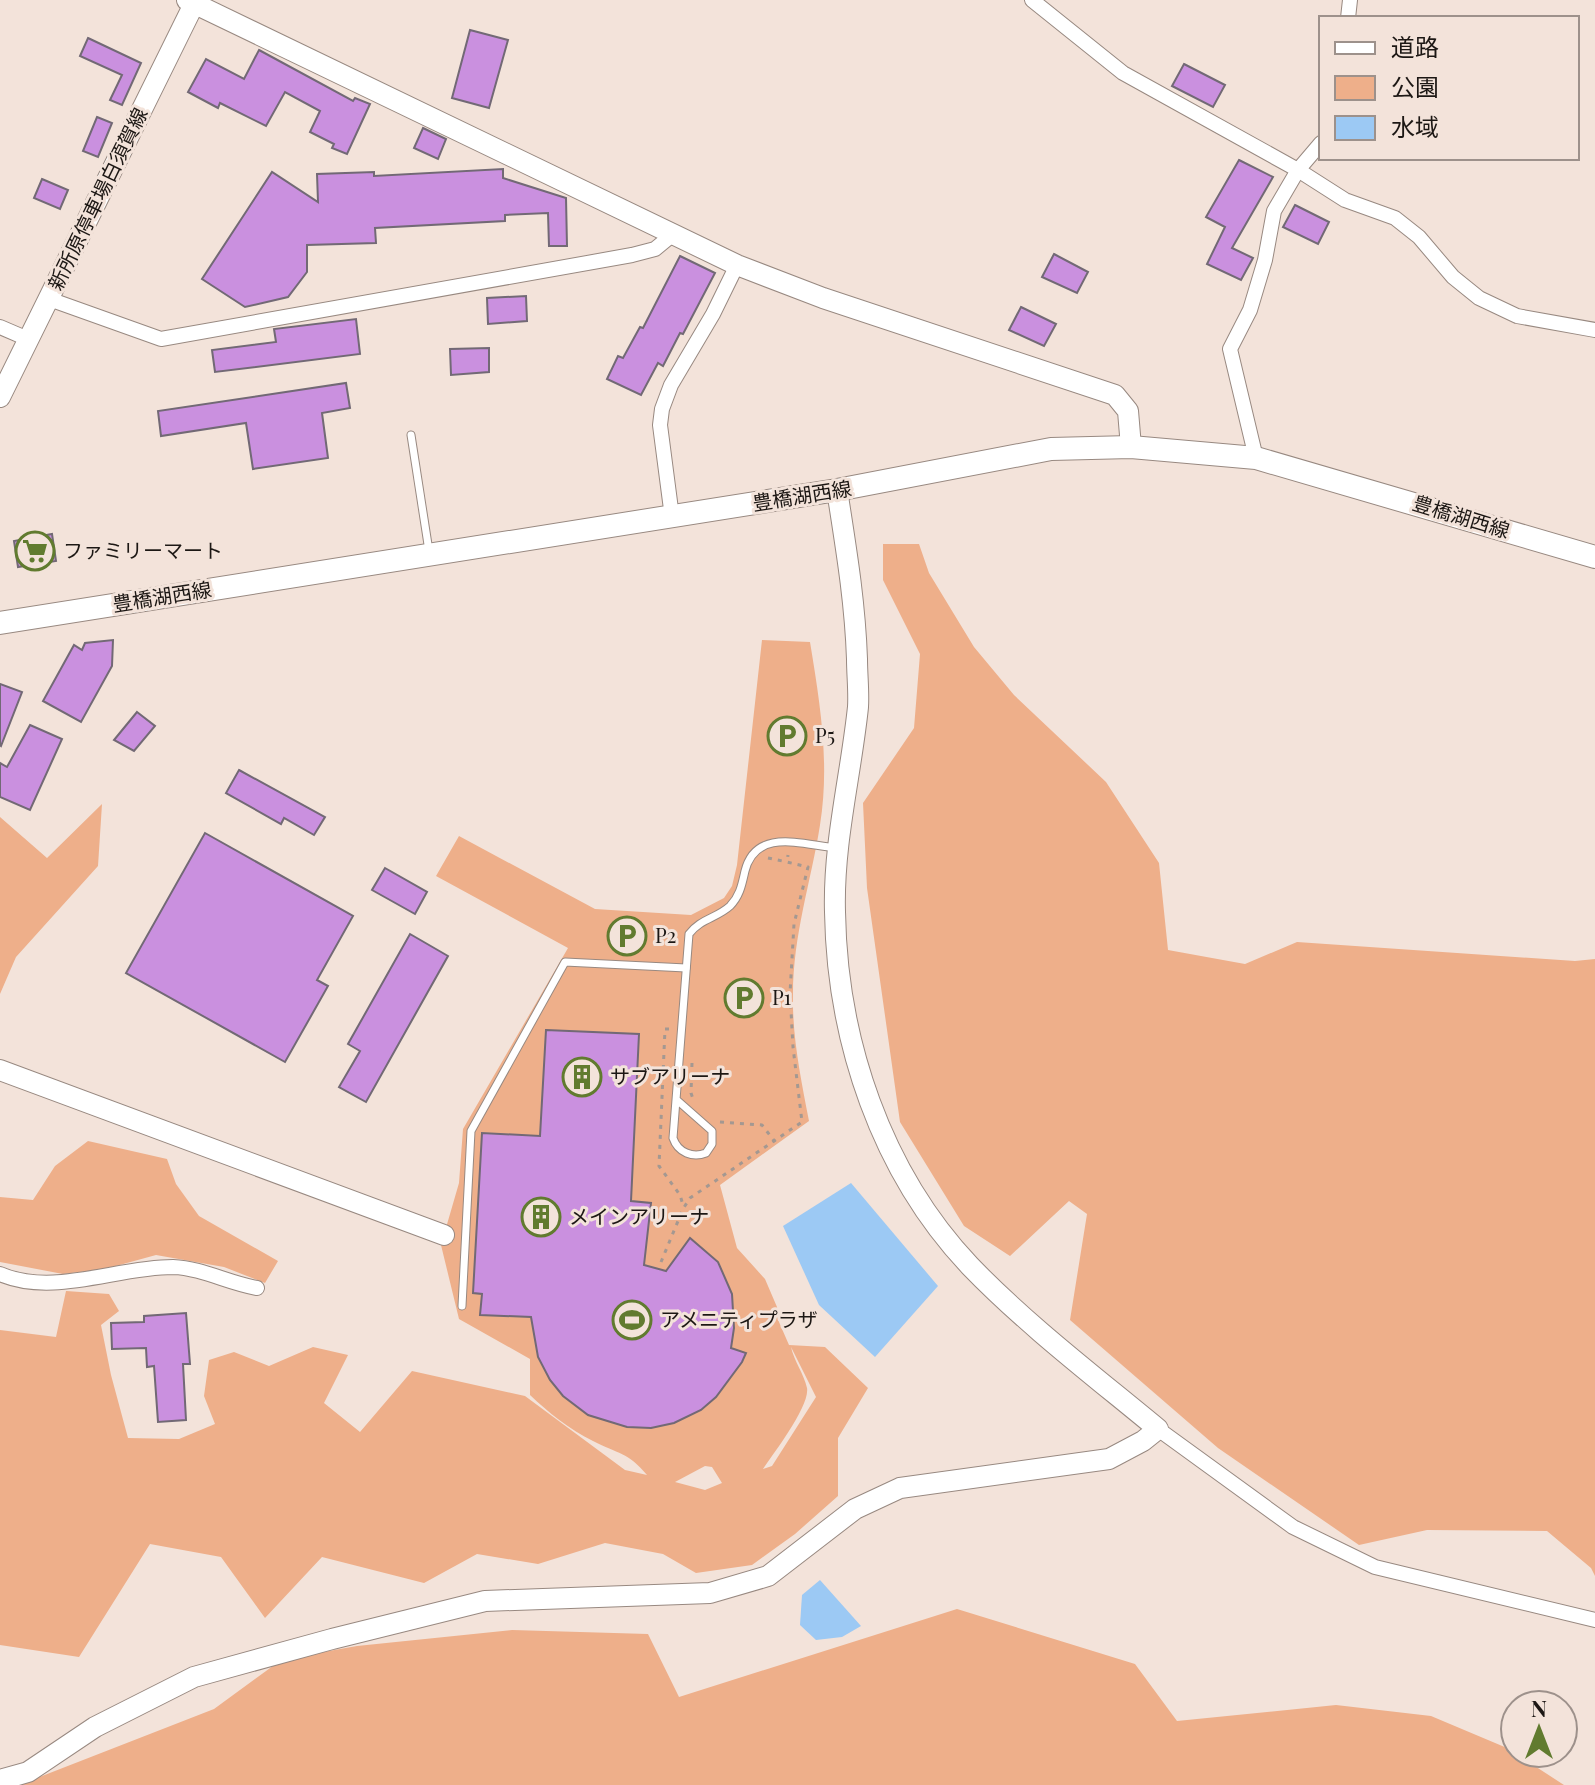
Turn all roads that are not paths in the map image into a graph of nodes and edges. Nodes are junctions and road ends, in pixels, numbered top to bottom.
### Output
1 (1032, 0) edge
2 (192, 1) edge
3 (1319, 145) edge
4 (1298, 170) junction
5 (672, 235) junction
6 (737, 265) junction
7 (49, 299) junction
8 (0, 327) edge
9 (1595, 330) edge
10 (28, 339) junction
11 (0, 397) edge
12 (411, 435) dead end
13 (1131, 447) junction
14 (1256, 458) junction
15 (837, 490) junction
16 (672, 517) junction
17 (430, 555) junction
18 (1595, 557) edge
19 (0, 623) edge
20 (838, 848) junction
21 (686, 968) junction
22 (0, 1070) edge
23 (678, 1101) junction
24 (444, 1235) joint
25 (465, 1242) junction
26 (0, 1274) edge
27 (257, 1288) dead end
28 (462, 1306) dead end
29 (1158, 1429) junction
30 (1595, 1620) edge
31 (0, 1780) edge

1 - 4 street
2 - 5 street
2 - 7 street, 新所原停車場白須賀線
3 - 4 street
4 - 9 street
4 - 14 street
5 - 6 street
5 - 7 street
6 - 13 street
6 - 16 street
7 - 10 street, 新所原停車場白須賀線
8 - 10 street
10 - 11 street, 新所原停車場白須賀線
12 - 17 lane
13 - 14 main road, 豊橋湖西線
13 - 15 main road, 豊橋湖西線
14 - 18 main road, 豊橋湖西線
15 - 16 main road, 豊橋湖西線
15 - 20 street
16 - 17 main road, 豊橋湖西線
17 - 19 main road, 豊橋湖西線
20 - 21 lane
20 - 29 street
21 - 23 lane
21 - 25 lane
22 - 24 street
23 - 23 lane
24 - 25 lane
25 - 28 lane
26 - 27 street
29 - 30 street
29 - 31 street

